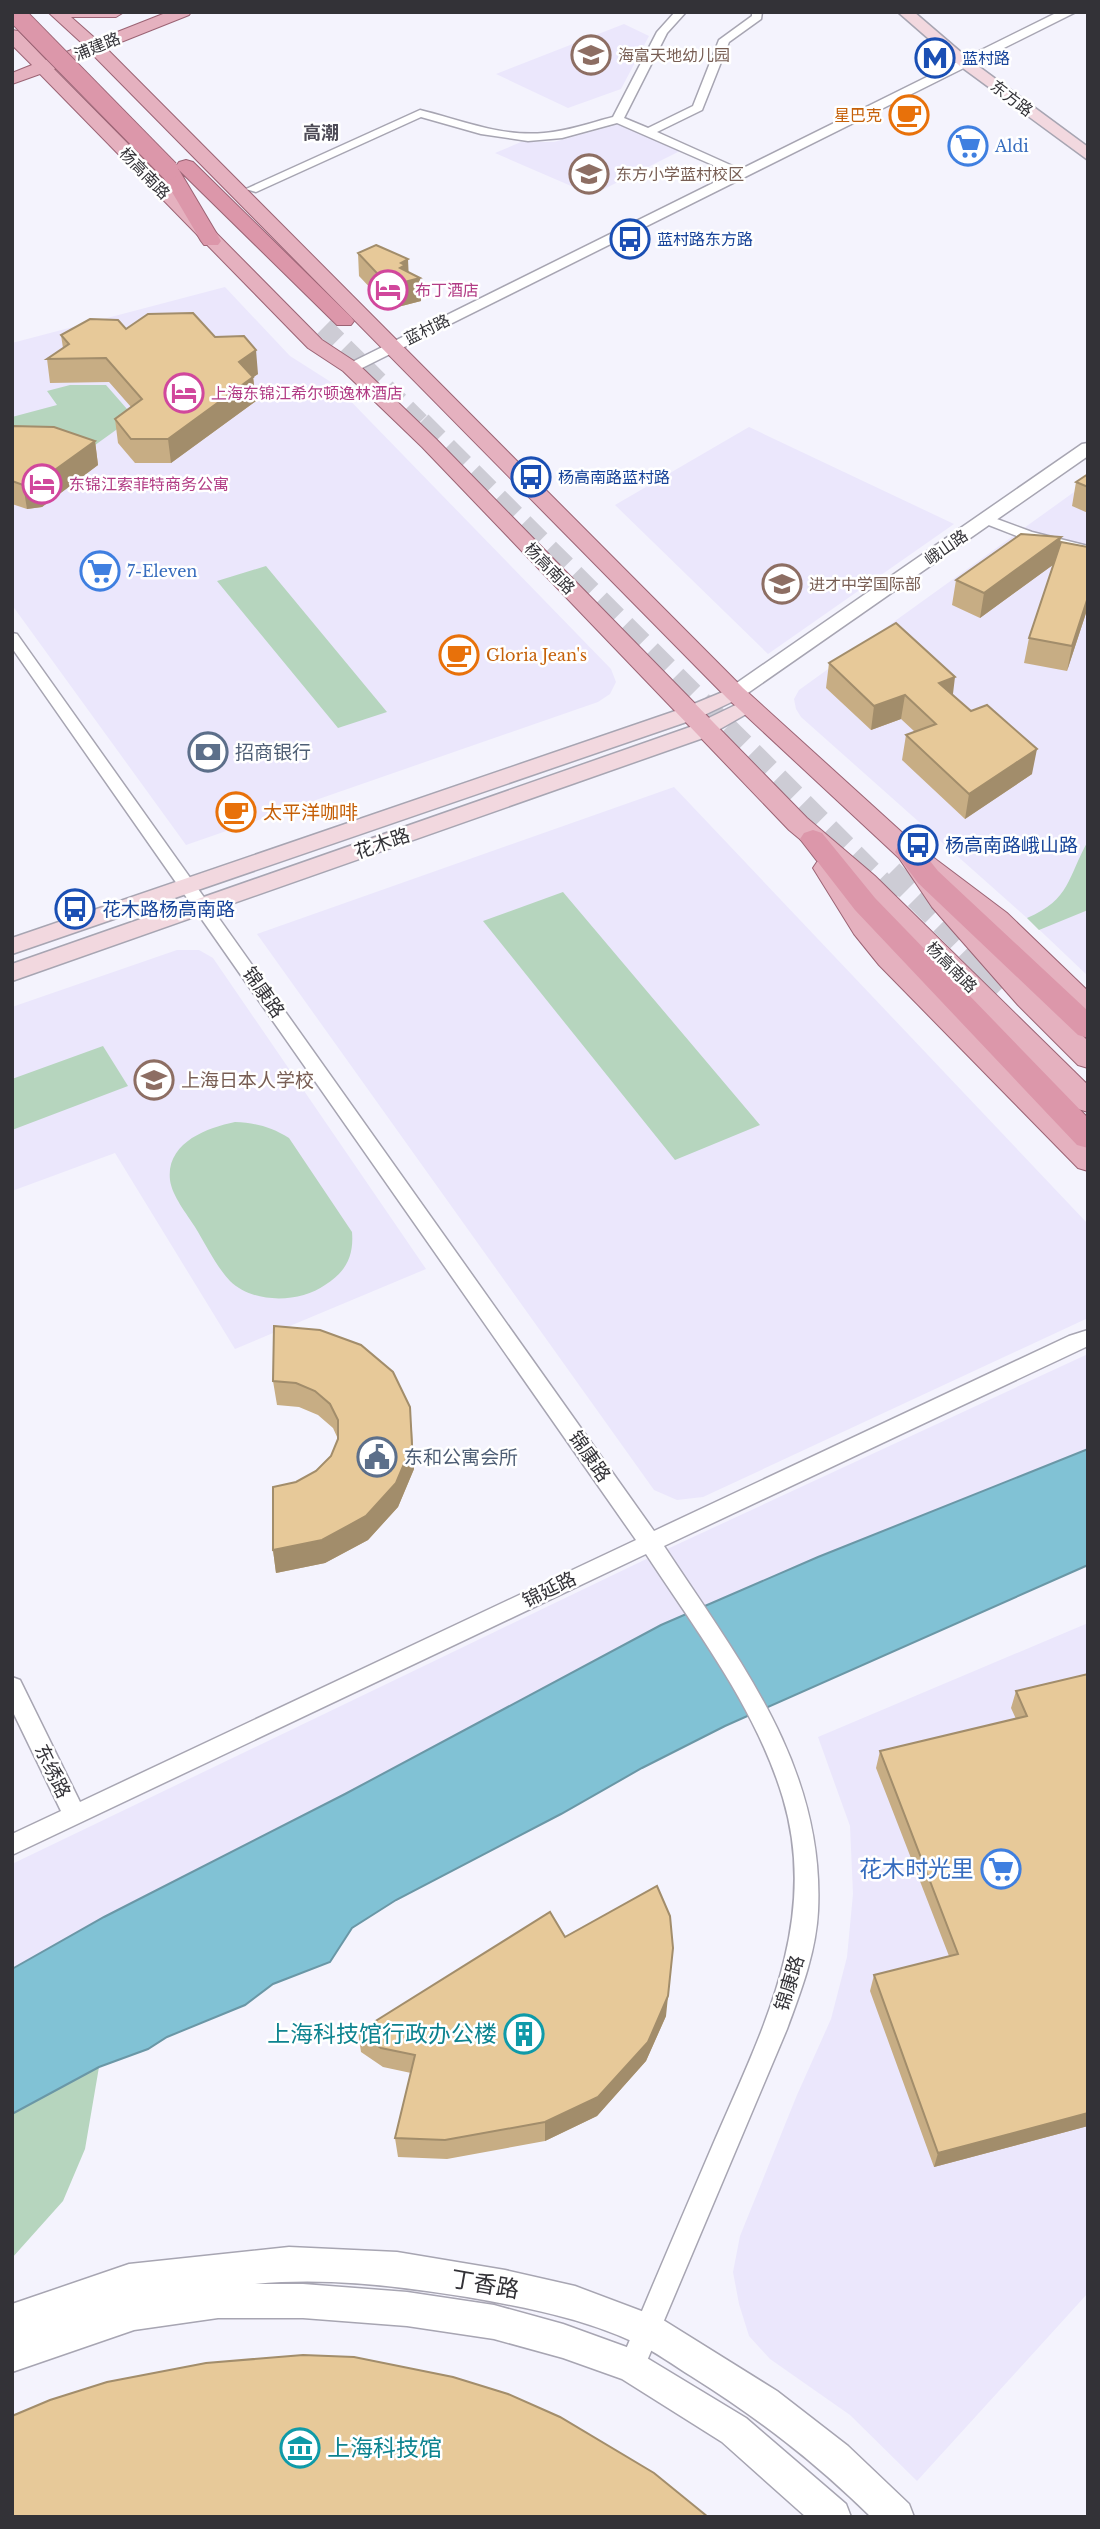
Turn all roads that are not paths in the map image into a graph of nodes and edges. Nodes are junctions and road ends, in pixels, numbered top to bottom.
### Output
1 (14, 12) edge
2 (36, 12) edge
3 (56, 12) edge
4 (72, 12) edge
5 (116, 12) edge
6 (183, 12) edge
7 (681, 12) edge
8 (757, 12) edge
9 (905, 12) edge
10 (923, 12) edge
11 (1069, 12) edge
12 (146, 19) edge
13 (12, 35) edge
14 (89, 41) junction
15 (972, 60) junction
16 (38, 61) junction
17 (12, 63) edge
18 (117, 70) junction
19 (12, 79) edge
20 (12, 86) edge
21 (70, 94) junction
22 (618, 119) junction
23 (649, 132) junction
24 (1088, 142) edge
25 (1088, 155) edge
26 (177, 168) junction
27 (742, 174) junction
28 (253, 189) dead end
29 (273, 229) junction
30 (211, 241) junction
31 (345, 321) tunnel mouth
32 (324, 327) tunnel mouth
33 (393, 347) junction
34 (350, 367) junction
35 (1088, 448) edge
36 (1088, 463) edge
37 (993, 522) junction
38 (1088, 550) edge
39 (12, 637) edge
40 (741, 699) junction
41 (698, 720) junction
42 (813, 839) junction
43 (908, 852) junction
44 (189, 885) junction
45 (203, 906) junction
46 (12, 946) edge
47 (12, 973) edge
48 (1088, 1007) edge
49 (1088, 1028) edge
50 (1088, 1058) edge
51 (1088, 1102) edge
52 (1088, 1137) edge
53 (1088, 1161) edge
54 (1088, 1338) edge
55 (649, 1541) junction
56 (12, 1688) edge
57 (75, 1816) junction
58 (12, 1844) edge
59 (12, 2321) edge
60 (648, 2330) junction
61 (12, 2355) edge
62 (632, 2366) junction
63 (833, 2517) edge
64 (897, 2517) edge

1 - 26 highway, 杨高南路, bridge
2 - 26 highway, 杨高南路
3 - 14 main road, 杨高南路
4 - 5 main road
6 - 12 main road, 浦建路
7 - 22 street
8 - 23 street
9 - 15 main road, 东方路
10 - 15 main road, 东方路
11 - 15 street, 蓝村路
12 - 14 main road, 浦建路
12 - 18 main road
13 - 16 main road, 杨高南路
14 - 16 main road, 浦建路
14 - 18 main road, 杨高南路
15 - 24 main road, 东方路
15 - 25 main road, 东方路
15 - 27 street, 蓝村路
16 - 17 main road, 浦建路
16 - 19 main road, 浦建路
16 - 21 main road, 杨高南路
18 - 29 main road, 杨高南路
20 - 21 main road
21 - 30 main road, 杨高南路
22 - 23 street
22 - 28 street
23 - 27 street
26 - 29 highway
26 - 30 highway
26 - 31 highway, 杨高南路
26 - 32 highway, 杨高南路
27 - 33 street, 蓝村路
29 - 33 main road, 杨高南路
30 - 34 main road, 杨高南路
33 - 34 street, 蓝村路
33 - 40 main road, 杨高南路
34 - 41 main road, 杨高南路
35 - 37 street, 峨山路
36 - 37 street, 峨山路
37 - 38 street
37 - 40 street, 峨山路
39 - 44 street, 锦康路
40 - 41 main road, 花木路
40 - 43 main road, 杨高南路
41 - 42 main road, 杨高南路
41 - 44 main road, 花木路
41 - 45 main road, 花木路
42 - 51 main road, 杨高南路
42 - 52 highway
42 - 53 main road
43 - 48 main road
43 - 49 highway
43 - 50 main road, 杨高南路
44 - 45 street, 锦康路
44 - 46 main road, 花木路
45 - 47 main road, 花木路
45 - 55 street, 锦康路
54 - 55 street, 锦延路
55 - 57 street, 锦延路
55 - 60 street, 锦康路
56 - 57 street, 东绣路
57 - 58 street, 锦延路
59 - 60 street, 丁香路
60 - 62 street, 锦康路
60 - 64 street, 丁香路
61 - 62 street, 丁香路
62 - 63 street, 丁香路

